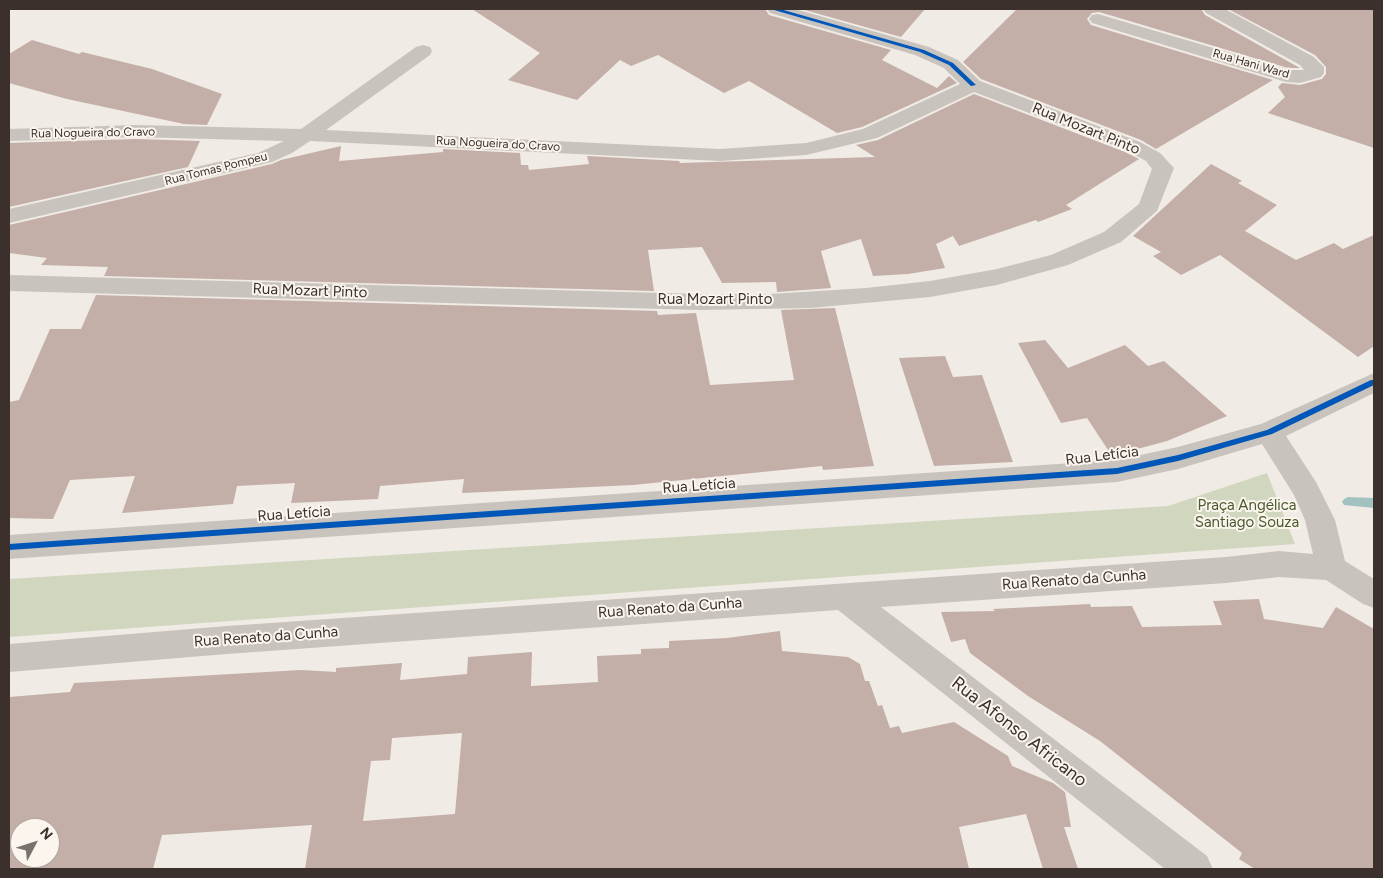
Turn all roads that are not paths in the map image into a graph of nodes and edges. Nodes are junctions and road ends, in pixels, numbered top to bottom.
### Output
1 (776, 9) edge
2 (1212, 9) edge
3 (1098, 19) dead end
4 (423, 51) dead end
5 (973, 85) junction
6 (9, 125) edge
7 (37, 134) junction
8 (9, 135) edge
9 (306, 135) junction
10 (9, 216) edge
11 (9, 283) edge
12 (1374, 382) edge
13 (1268, 432) junction
14 (9, 547) edge
15 (1332, 568) junction
16 (1374, 595) edge
17 (843, 596) junction
18 (9, 658) edge
19 (1194, 869) edge

1 - 5 street
2 - 3 street, Rua Hani Ward
4 - 9 street, Rua Tomas Pompeu
5 - 9 street, Rua Nogueira do Cravo
5 - 11 street, Rua Mozart Pinto
6 - 7 street
7 - 8 street, Rua Nogueira do Cravo
7 - 9 street, Rua Nogueira do Cravo
9 - 10 street, Rua Tomas Pompeu
12 - 13 street, Rua Letícia
13 - 14 street, Rua Letícia
13 - 15 street
15 - 16 street, Rua Renato da Cunha
15 - 17 street, Rua Renato da Cunha
17 - 18 street, Rua Renato da Cunha
17 - 19 street, Rua Afonso Africano

